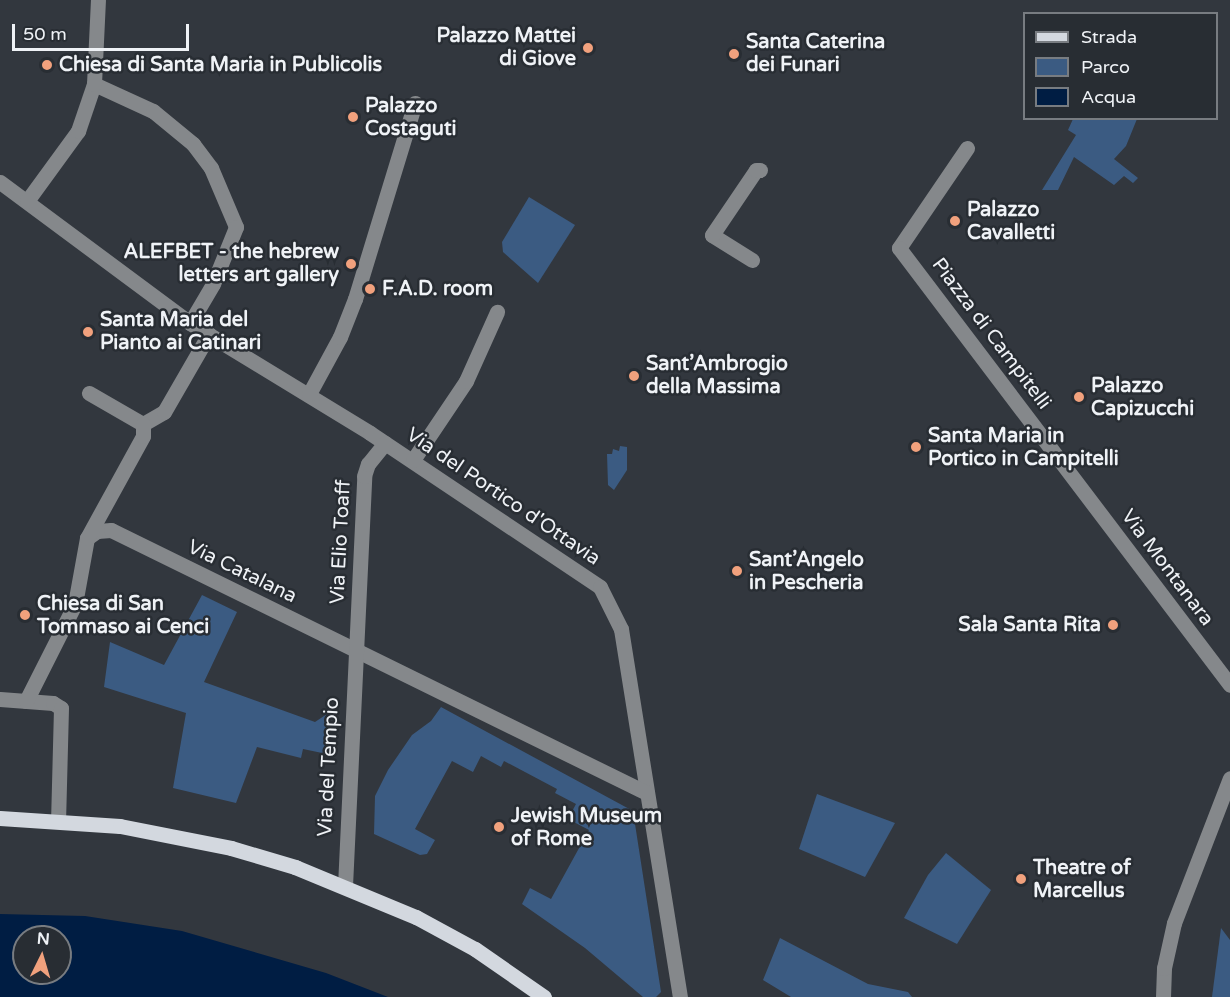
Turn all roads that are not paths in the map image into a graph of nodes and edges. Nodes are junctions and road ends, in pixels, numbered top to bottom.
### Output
1 (98, 0) edge
2 (94, 84) junction
3 (415, 103) dead end
4 (967, 148) dead end
5 (760, 170) dead end
6 (0, 182) edge
7 (27, 201) junction
8 (752, 260) dead end
9 (497, 312) dead end
10 (190, 323) junction
11 (209, 334) junction
12 (89, 393) dead end
13 (309, 394) junction
14 (143, 424) junction
15 (386, 443) junction
16 (413, 460) junction
17 (103, 503) junction
18 (1092, 504) joint
19 (111, 530) junction
20 (87, 538) junction
21 (356, 650) junction
22 (1230, 685) edge
23 (0, 699) edge
24 (26, 701) junction
25 (1230, 778) edge
26 (646, 794) junction
27 (0, 818) edge
28 (58, 819) junction
29 (345, 886) junction
30 (544, 997) edge
31 (680, 997) edge
32 (1163, 997) edge

1 - 2 street
2 - 7 street
2 - 10 street
3 - 13 street
4 - 18 street, Piazza di Campitelli
5 - 8 street
6 - 7 street, Via del Portico d'Ottavia
7 - 10 street, Via del Portico d'Ottavia
9 - 16 street
10 - 11 street, Via del Portico d'Ottavia
11 - 13 street, Via del Portico d'Ottavia
11 - 14 street
12 - 14 street
13 - 15 street, Via del Portico d'Ottavia
14 - 17 street
15 - 16 street, Via del Portico d'Ottavia
15 - 21 street, Via Elio Toaff
16 - 26 street, Via del Portico d'Ottavia
17 - 19 street
17 - 20 street
18 - 22 street, Via Montanara
19 - 20 street
19 - 21 street, Via Catalana
20 - 24 street
21 - 26 street, Via Catalana
21 - 29 street, Via del Tempio
23 - 24 street
24 - 28 street
25 - 32 street
26 - 31 street, Via del Portico d'Ottavia
27 - 28 main road
28 - 29 main road
29 - 30 main road

